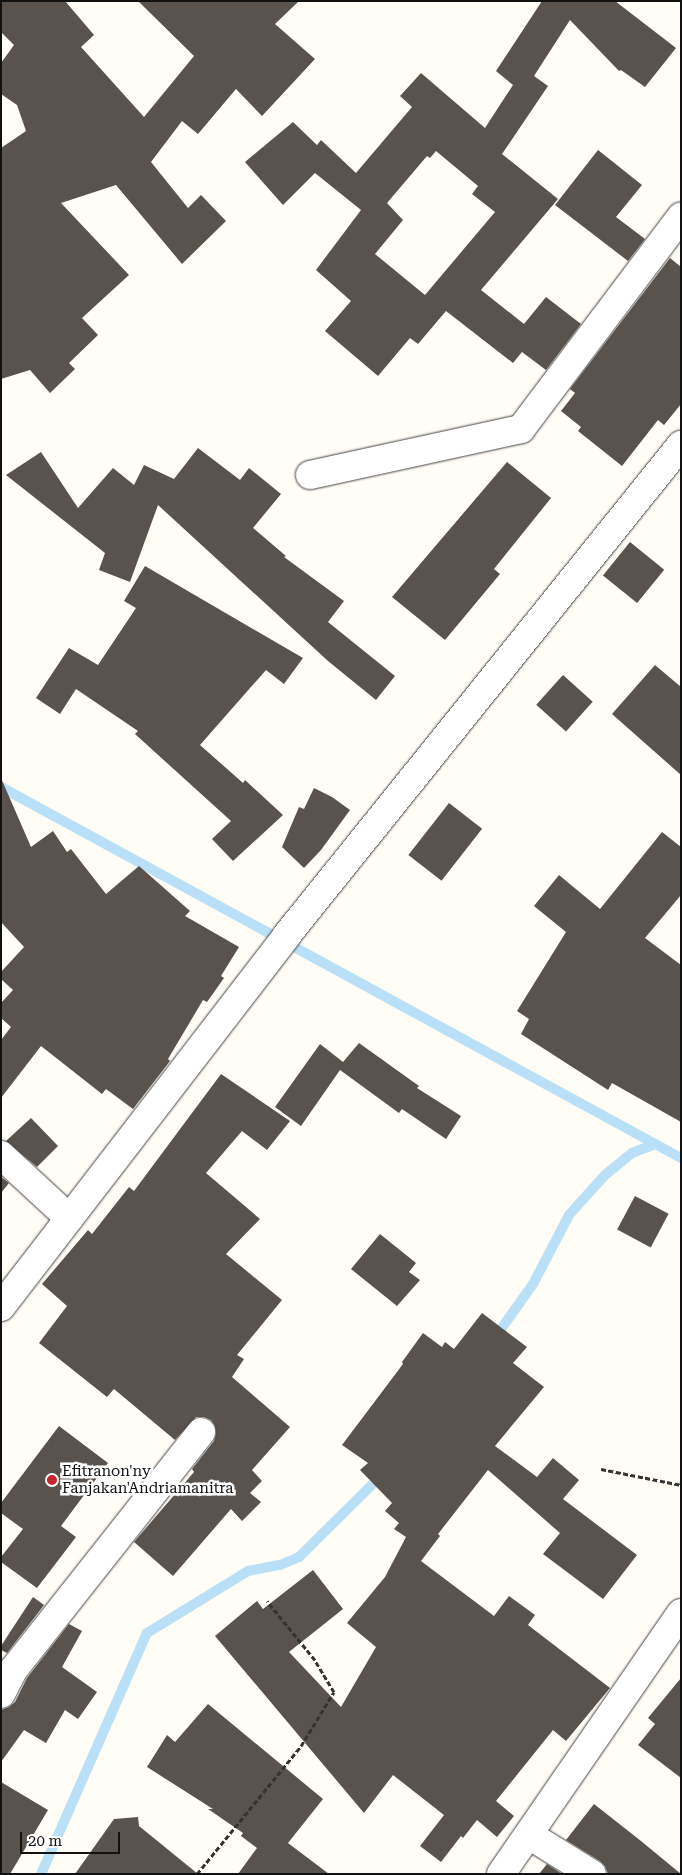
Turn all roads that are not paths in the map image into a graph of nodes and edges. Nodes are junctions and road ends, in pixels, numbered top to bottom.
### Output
1 (681, 217) edge
2 (681, 445) edge
3 (310, 475) dead end
4 (1, 1155) edge
5 (69, 1218) junction
6 (1, 1307) edge
7 (201, 1432) dead end
8 (681, 1614) edge
9 (1, 1694) edge
10 (529, 1835) junction
11 (501, 1874) edge
12 (592, 1874) edge

1 - 3 street
2 - 5 street
4 - 5 street
5 - 6 street
7 - 9 street
8 - 10 street
10 - 11 street
10 - 12 street

